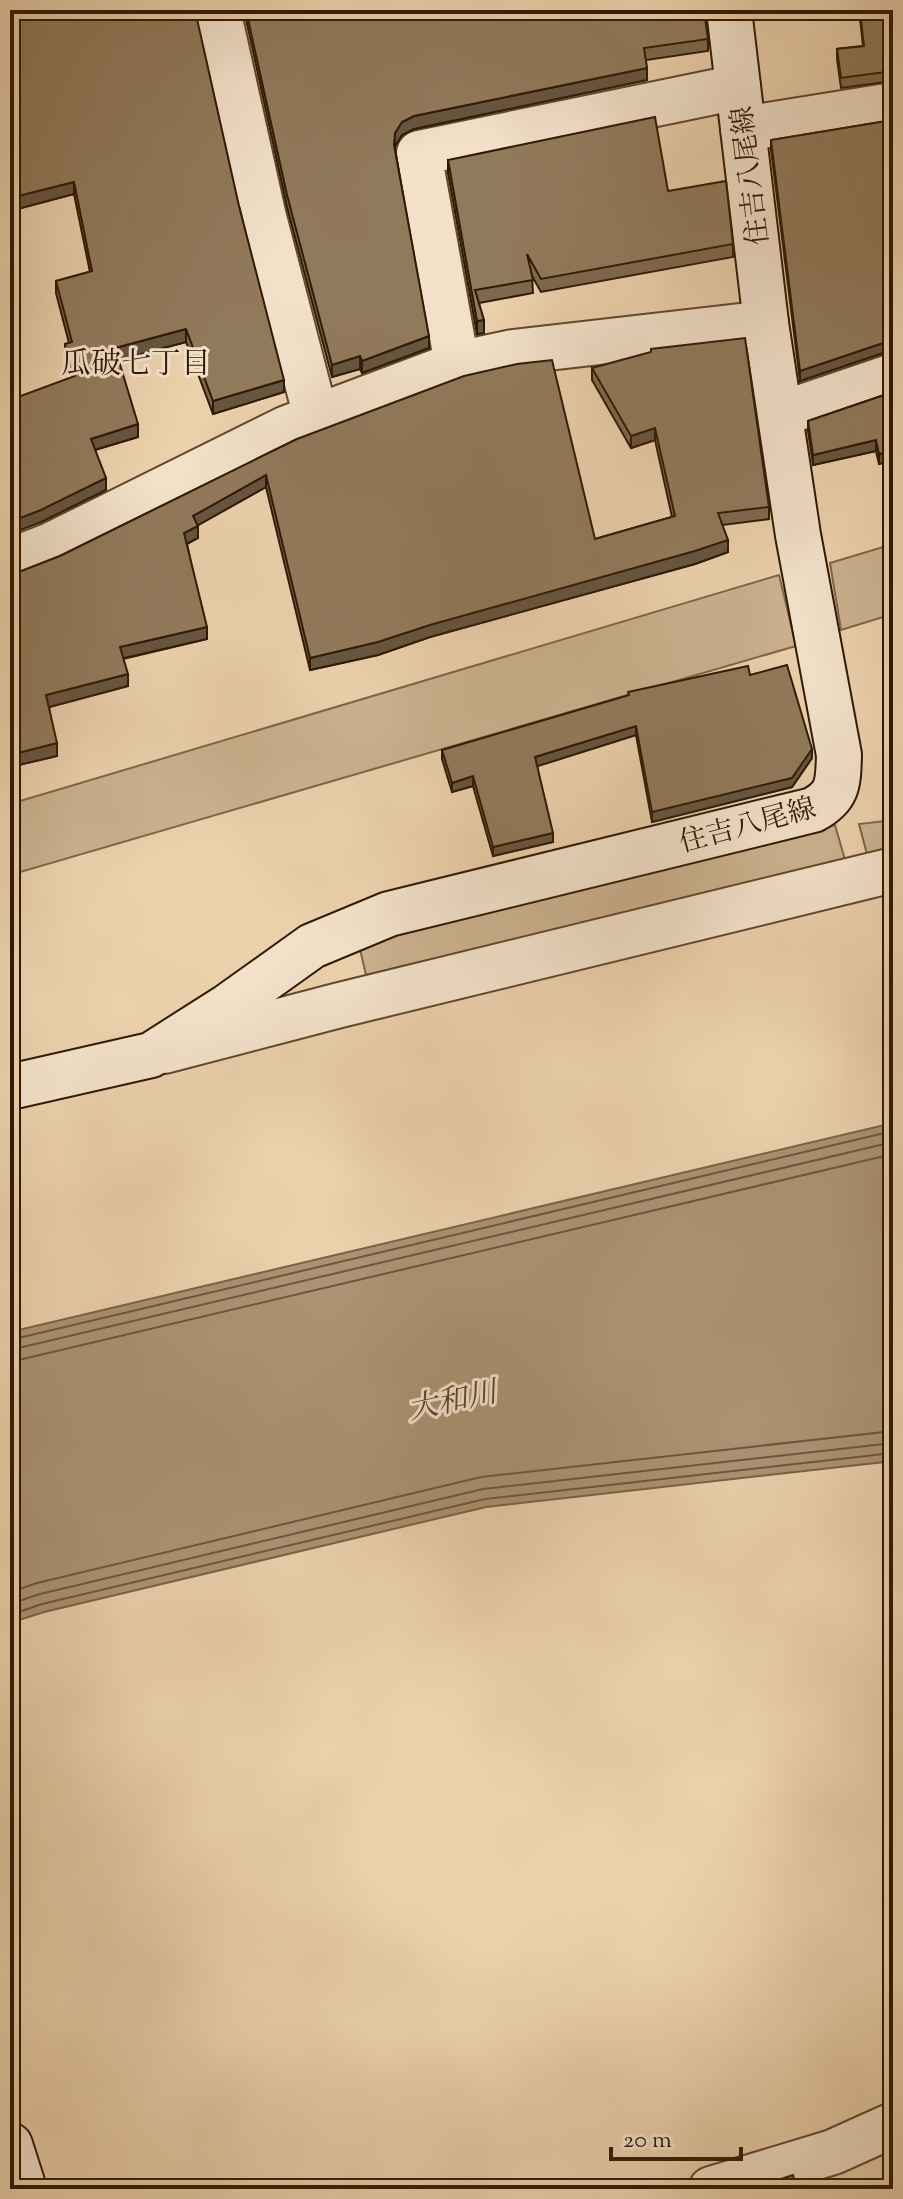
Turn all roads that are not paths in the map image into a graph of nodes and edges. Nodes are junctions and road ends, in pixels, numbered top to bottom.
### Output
1 (218, 10) edge
2 (729, 10) edge
3 (893, 105) edge
4 (740, 108) junction
5 (766, 323) junction
6 (457, 364) junction
7 (893, 376) edge
8 (781, 414) junction
9 (316, 417) junction
10 (10, 561) edge
11 (893, 870) edge
12 (151, 1055) junction
13 (10, 1087) edge
14 (893, 2125) edge
15 (10, 2145) edge
16 (24, 2189) edge
17 (711, 2189) edge

1 - 9 street
2 - 4 street, 住吉八尾線
3 - 4 street
4 - 5 street, 住吉八尾線
4 - 6 street
5 - 6 street
5 - 8 street, 住吉八尾線
6 - 9 street
7 - 8 street
8 - 12 street, 住吉八尾線
9 - 10 street
11 - 12 street
12 - 13 street, 住吉八尾線
14 - 17 street
15 - 16 street

